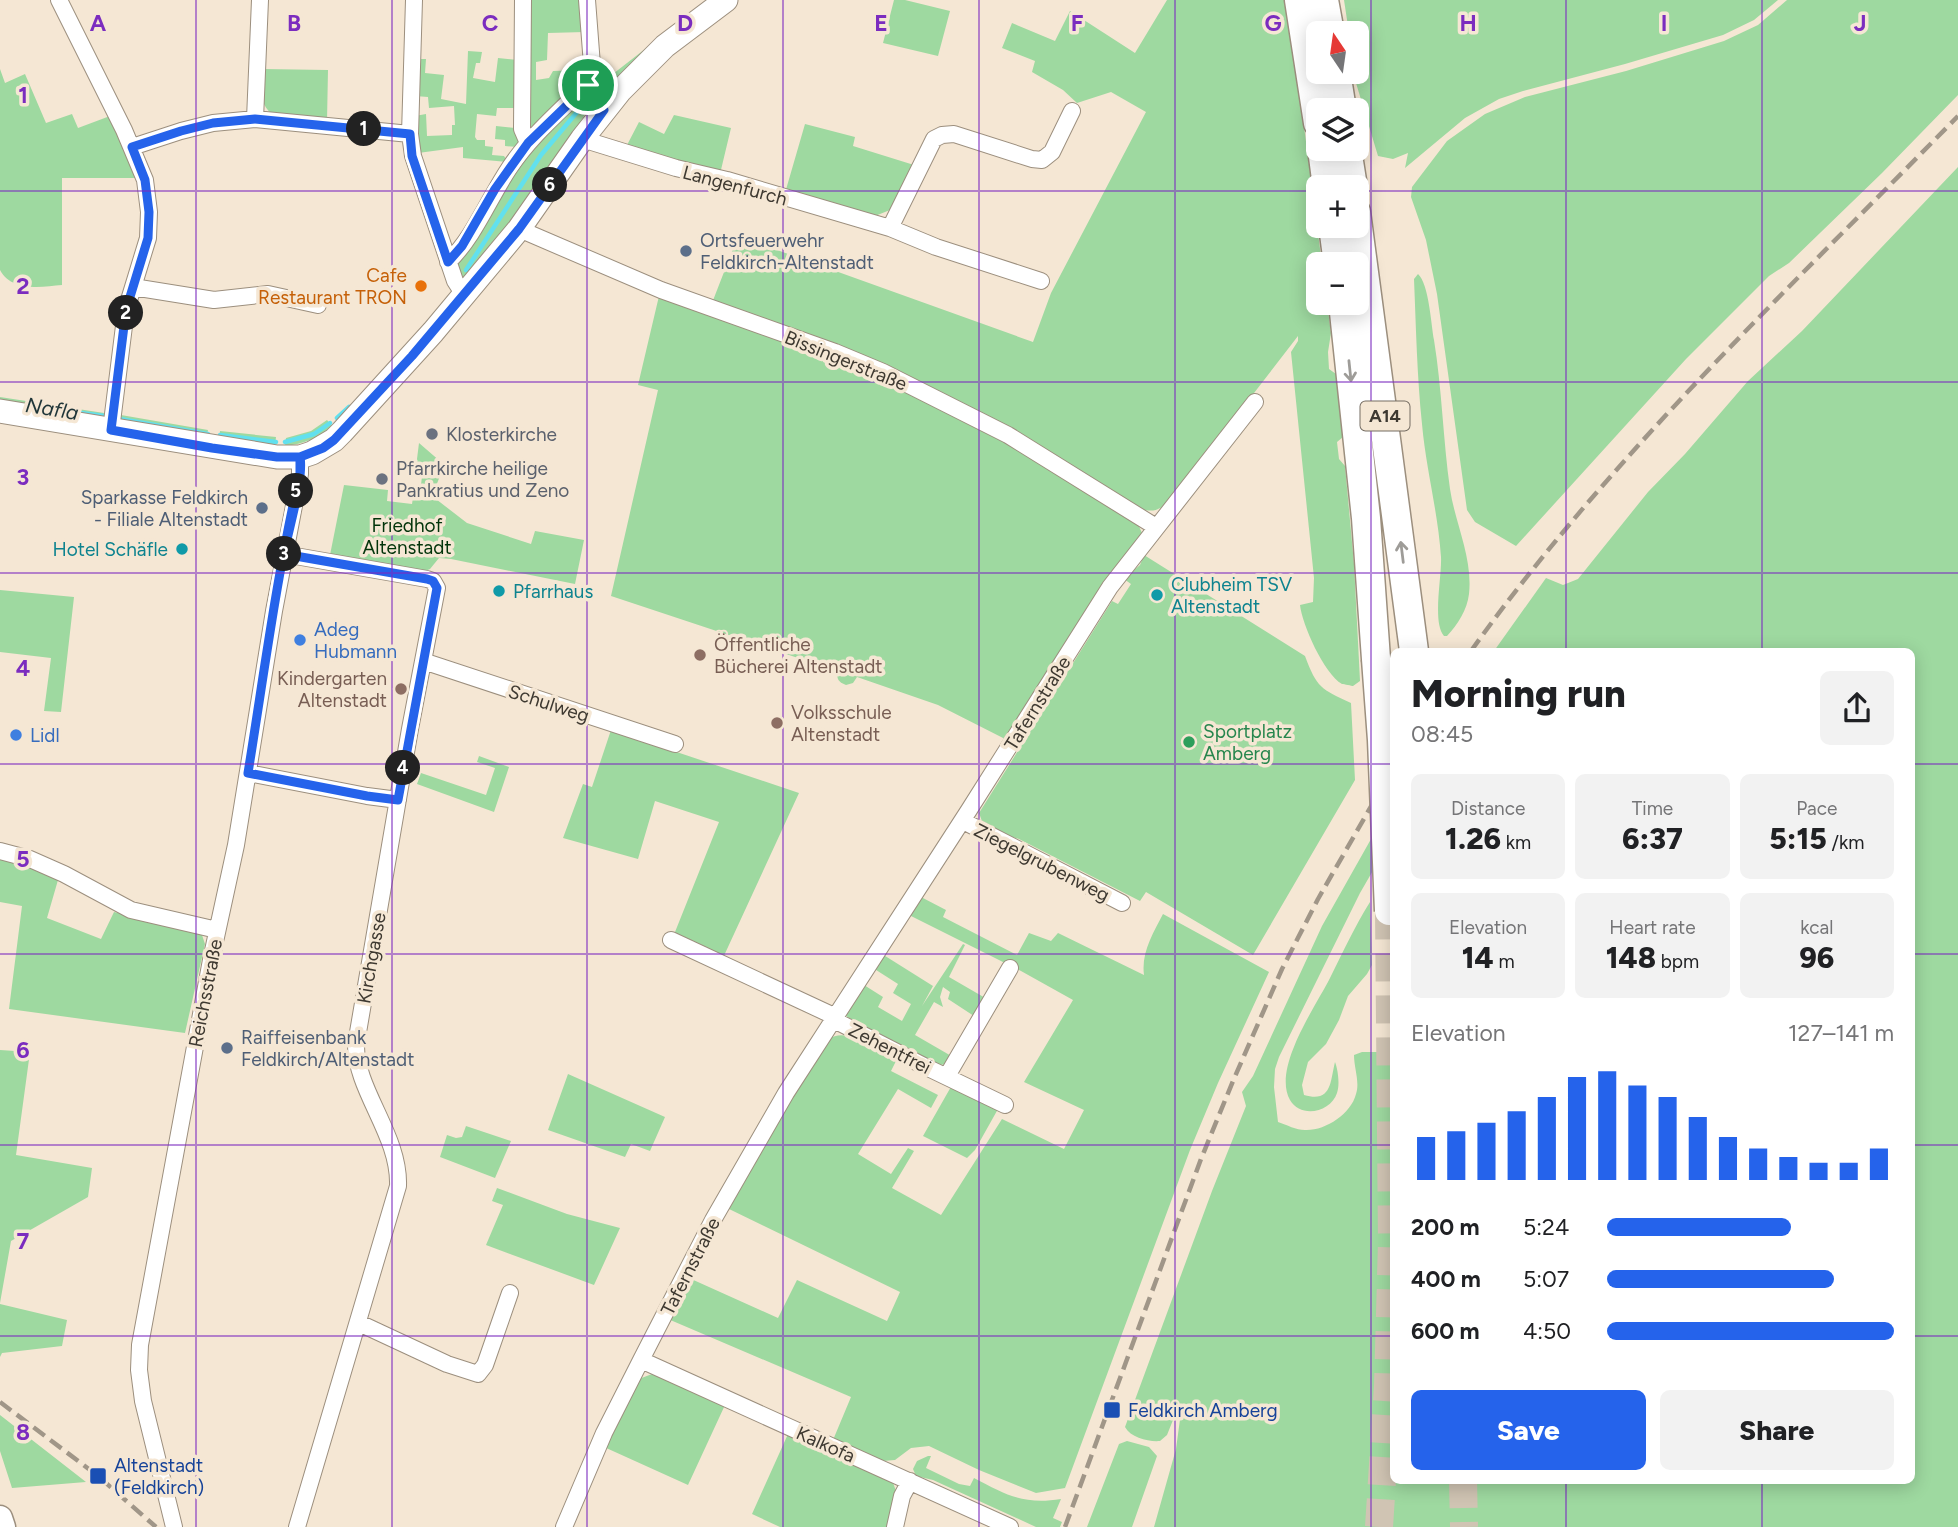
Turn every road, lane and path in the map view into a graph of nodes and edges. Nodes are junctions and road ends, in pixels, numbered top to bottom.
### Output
1 (59, 0) edge
2 (260, 0) edge
3 (414, 0) edge
4 (523, 0) edge
5 (587, 0) edge
6 (726, 0) edge
7 (1299, 0) edge
8 (1324, 0) edge
9 (1328, 21) edge
10 (593, 84) junction
11 (1314, 98) edge
12 (604, 110) junction
13 (1072, 111) dead end
14 (255, 119) junction
15 (410, 134) junction
16 (582, 139) junction
17 (528, 143) junction
18 (132, 147) junction
19 (890, 228) junction
20 (519, 229) junction
21 (1359, 238) edge
22 (448, 262) junction
23 (1041, 281) dead end
24 (133, 287) junction
25 (464, 295) junction
26 (318, 304) dead end
27 (1344, 315) edge
28 (1255, 402) dead end
29 (0, 411) edge
30 (111, 430) junction
31 (300, 457) junction
32 (1156, 527) junction
33 (284, 554) junction
34 (1414, 648) edge
35 (423, 661) junction
36 (675, 744) dead end
37 (248, 773) junction
38 (398, 800) junction
39 (962, 821) junction
40 (0, 851) edge
41 (1122, 903) dead end
42 (1389, 911) dead end
43 (217, 930) junction
44 (671, 940) dead end
45 (1010, 968) dead end
46 (835, 1018) junction
47 (947, 1076) junction
48 (1005, 1105) dead end
49 (510, 1293) dead end
50 (359, 1323) junction
51 (641, 1360) junction
52 (910, 1481) junction
53 (0, 1518) edge
54 (178, 1525) edge
55 (3, 1527) edge
56 (297, 1527) edge
57 (564, 1527) edge
58 (894, 1527) edge
59 (1010, 1527) edge

1 - 18 street
2 - 14 street
3 - 15 street
4 - 17 street
5 - 10 street
6 - 12 main road
7 - 11 highway
8 - 9 highway
10 - 12 street
10 - 17 street
12 - 16 main road
13 - 19 street
14 - 15 street
14 - 18 street
15 - 22 street
16 - 19 street, Langenfurch
16 - 20 main road
17 - 22 street
18 - 24 street
19 - 23 street, Langenfurch
20 - 25 main road
20 - 32 street, Bissingerstraße
34 -> 21 highway, A14
22 - 25 street
24 - 26 street
24 - 30 street
25 - 31 main road
27 -> 42 highway, A14, bridge
28 - 32 street, Tafernstraße
29 - 30 main road
30 - 31 main road
31 - 33 street, Reichsstraße
32 - 39 street, Tafernstraße
33 - 35 street, Kirchgasse
33 - 37 street, Reichsstraße
35 - 36 street, Schulweg
35 - 38 street, Kirchgasse
37 - 38 street
37 - 43 street, Reichsstraße
38 - 50 street, Kirchgasse
39 - 41 street, Ziegelgrubenweg
39 - 46 street, Tafernstraße
40 - 43 street
43 - 54 street, Reichsstraße
44 - 46 street
45 - 47 street, Zehentfrei
46 - 47 street, Zehentfrei
46 - 51 street, Tafernstraße
47 - 48 street, Zehentfrei
49 - 50 street
50 - 56 street, Kirchgasse
51 - 52 street, Kalkofa
51 - 57 street, Tafernstraße
52 - 58 street
52 - 59 street, Kalkofa
53 - 55 main road

